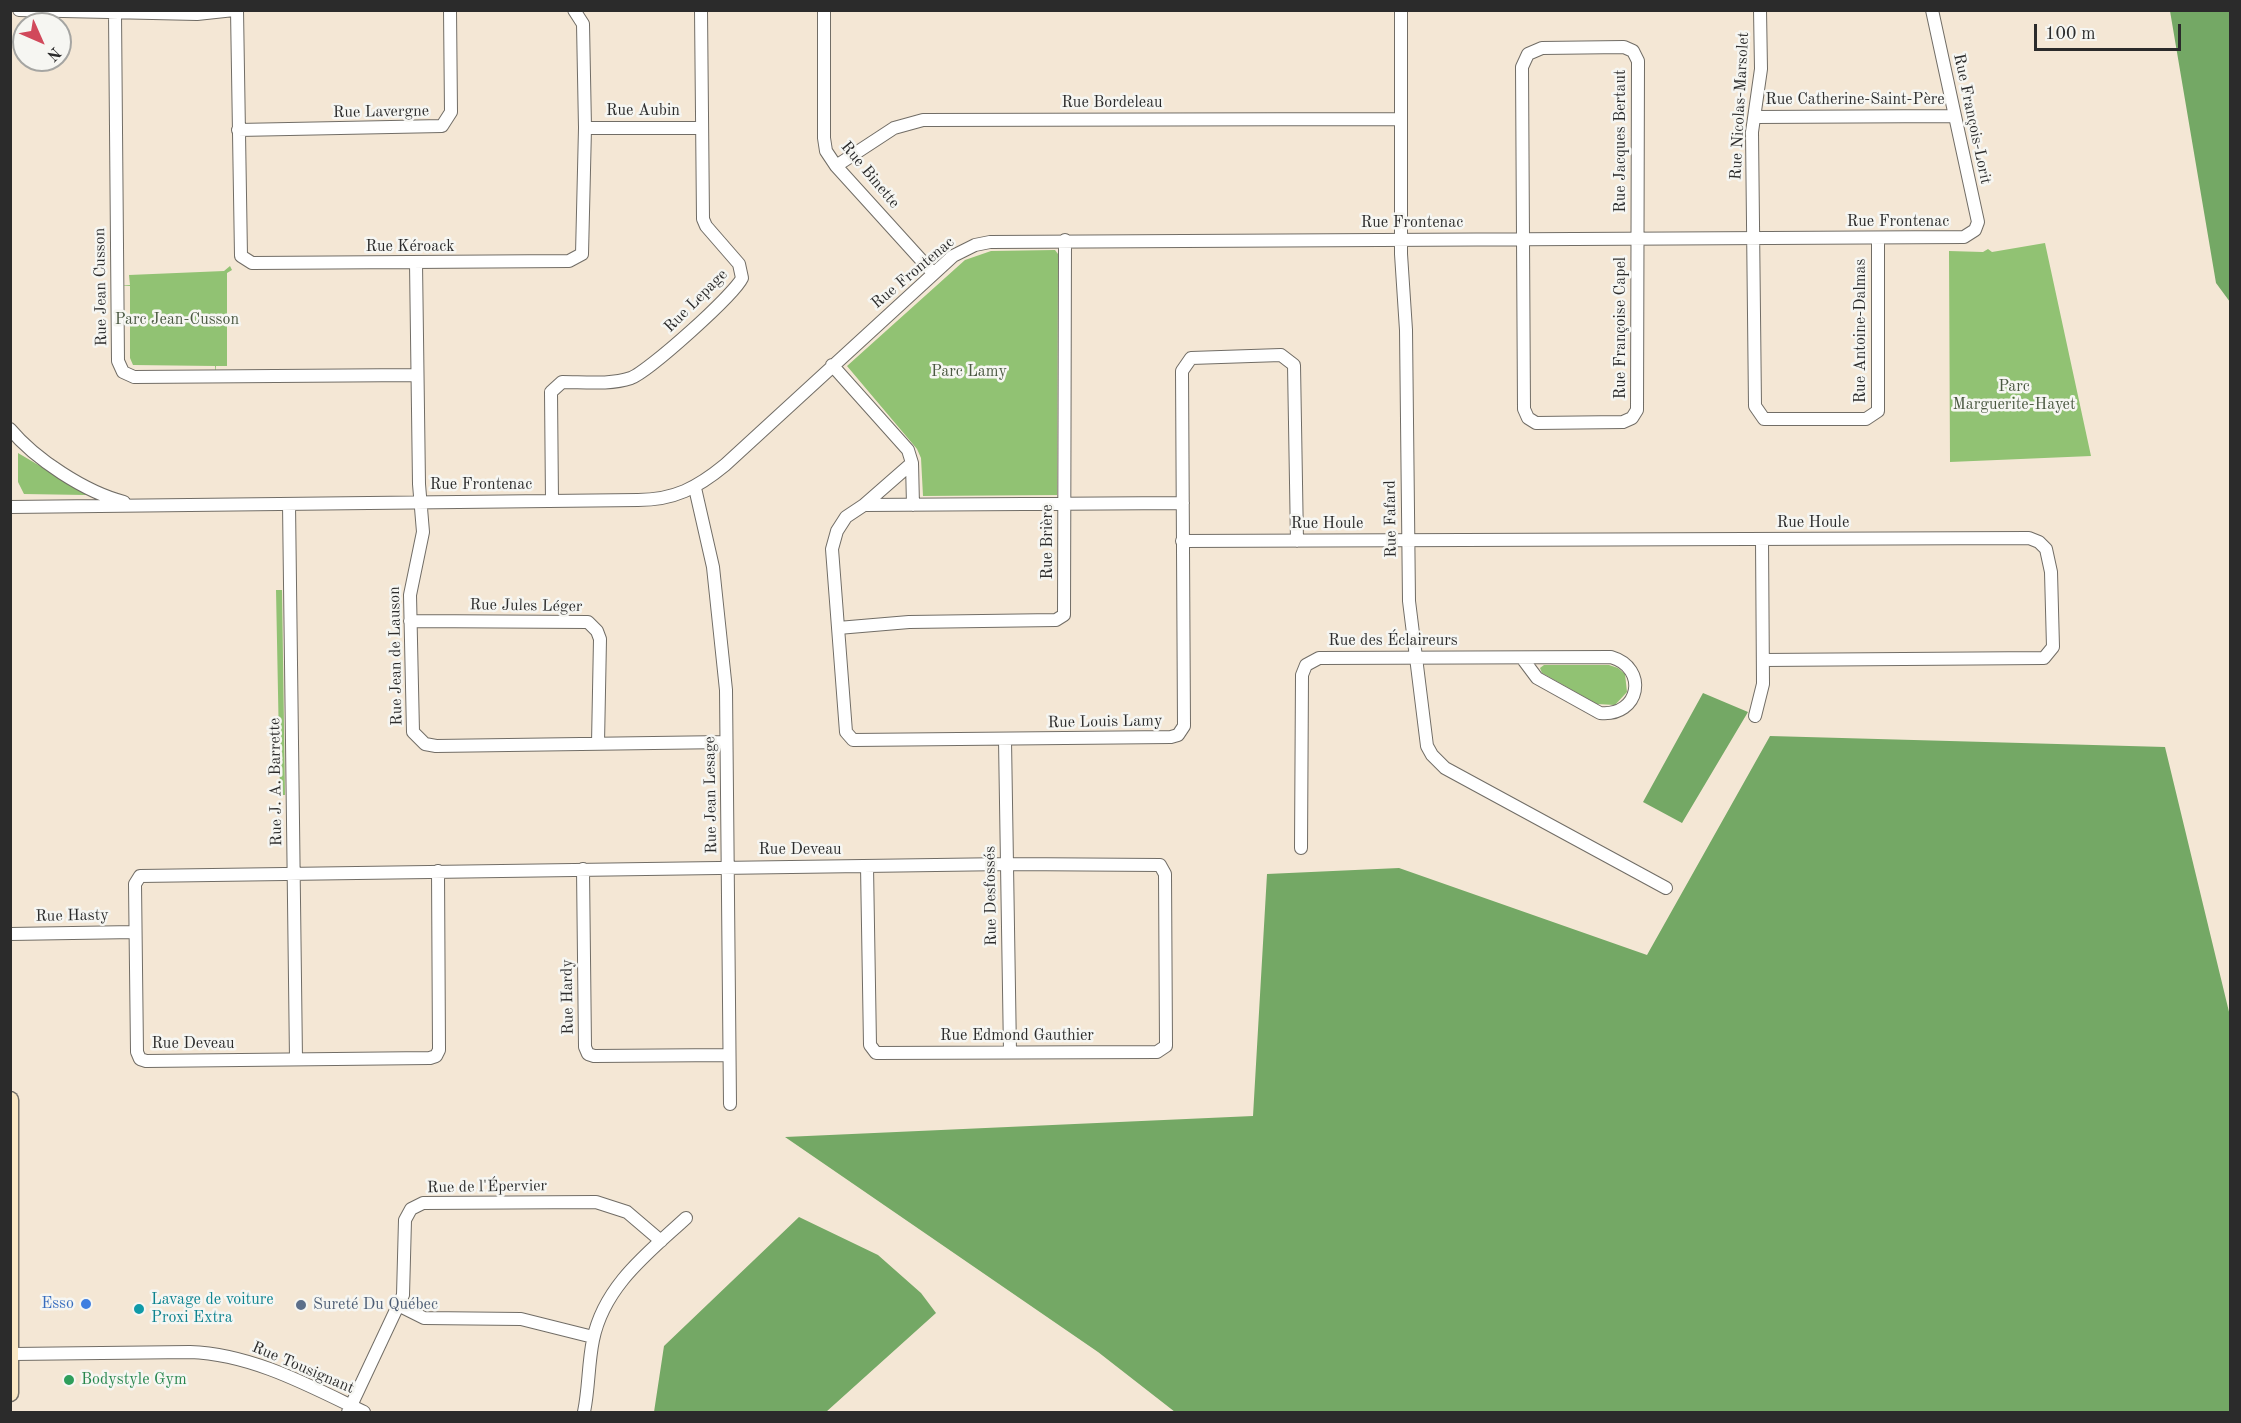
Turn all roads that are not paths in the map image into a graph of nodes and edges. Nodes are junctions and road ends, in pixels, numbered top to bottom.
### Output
1 (19, 10) edge
2 (236, 10) edge
3 (450, 10) edge
4 (701, 10) edge
5 (824, 10) edge
6 (1401, 10) edge
7 (1760, 10) edge
8 (1932, 10) edge
9 (576, 12) edge
10 (115, 13) junction
11 (1954, 116) junction
12 (1755, 117) junction
13 (1401, 119) junction
14 (585, 128) junction
15 (700, 128) junction
16 (238, 130) junction
17 (836, 166) junction
18 (1971, 233) joint
19 (1638, 238) junction
20 (1878, 238) junction
21 (1523, 239) junction
22 (1752, 239) junction
23 (1065, 240) junction
24 (1401, 240) junction
25 (416, 263) junction
26 (933, 273) junction
27 (832, 365) junction
28 (417, 375) junction
29 (10, 429) edge
30 (912, 463) junction
31 (694, 488) junction
32 (421, 501) junction
33 (552, 501) junction
34 (1183, 503) junction
35 (289, 504) junction
36 (1065, 504) junction
37 (136, 505) junction
38 (913, 505) junction
39 (864, 506) junction
40 (10, 507) edge
41 (1408, 540) junction
42 (1762, 540) junction
43 (1182, 541) junction
44 (1297, 541) junction
45 (410, 621) junction
46 (838, 628) junction
47 (1416, 657) junction
48 (1522, 658) junction
49 (1763, 660) junction
50 (1755, 716) dead end
51 (1005, 740) junction
52 (726, 742) junction
53 (598, 743) junction
54 (1301, 848) dead end
55 (1008, 864) junction
56 (867, 866) junction
57 (728, 867) junction
58 (1162, 867) joint
59 (583, 869) junction
60 (438, 871) junction
61 (293, 872) junction
62 (1666, 888) dead end
63 (135, 932) junction
64 (10, 934) edge
65 (1010, 1052) junction
66 (729, 1055) junction
67 (296, 1059) junction
68 (10, 1100) edge
69 (730, 1104) dead end
70 (11, 1193) edge
71 (686, 1218) dead end
72 (661, 1241) junction
73 (398, 1305) junction
74 (593, 1337) junction
75 (13, 1354) junction
76 (10, 1393) edge
77 (350, 1409) edge
78 (364, 1413) edge
79 (584, 1413) edge

1 - 10 street
2 - 10 street
2 - 16 street, Rue Kéroack
3 - 16 street, Rue Lavergne
4 - 15 street, Rue Lepage
5 - 17 street, Rue Binette
6 - 13 street, Rue Fafard
7 - 12 street, Rue Nicolas-Marsolet
8 - 11 street, Rue François-Lorit
9 - 14 street, Rue Kéroack
10 - 28 street, Rue Jean Cusson
11 - 12 street, Rue Catherine-Saint-Père
11 - 18 street, Rue François-Lorit
12 - 22 street, Rue Nicolas-Marsolet
13 - 17 street, Rue Bordeleau
13 - 24 street, Rue Fafard
14 - 15 street, Rue Aubin
14 - 25 street, Rue Kéroack
15 - 33 street, Rue Lepage
16 - 25 street, Rue Kéroack
17 - 26 street, Rue Binette
18 - 20 street, Rue Frontenac
19 - 21 street, Rue Frontenac
19 - 21 street, Rue Françoise Capel
19 - 21 street, Rue Jacques Bertaut
19 - 22 street, Rue Frontenac
20 - 22 street, Rue Frontenac
20 - 22 street, Rue Antoine-Dalmas
21 - 24 street, Rue Frontenac
23 - 24 street, Rue Frontenac
23 - 26 street, Rue Frontenac
23 - 36 street, Rue Brière
24 - 41 street, Rue Fafard
25 - 28 street, Rue Jean de Lauson
26 - 27 street, Rue Frontenac
27 - 30 street
27 - 31 street, Rue Frontenac
28 - 32 street, Rue Jean de Lauson
29 - 37 street
30 - 38 street
30 - 39 street, Rue Louis Lamy
31 - 33 street, Rue Frontenac
31 - 52 street, Rue Jean Lesage
32 - 33 street, Rue Frontenac
32 - 35 street, Rue Frontenac
32 - 45 street, Rue Jean de Lauson
34 - 36 street
34 - 43 street, Rue Louis Lamy
34 - 44 street, Rue Louis Lamy
35 - 37 street, Rue Frontenac
35 - 61 street, Rue J. A. Barrette
36 - 38 street
36 - 46 street, Rue Brière
37 - 40 street, Rue Frontenac
38 - 39 street
39 - 46 street, Rue Louis Lamy
41 - 42 street, Rue Houle
41 - 44 street, Rue Houle
41 - 47 street, Rue Fafard
42 - 49 street
42 - 49 street, Rue Houle
43 - 44 street, Rue Houle
43 - 51 street, Rue Louis Lamy
45 - 53 street, Rue Jean de Lauson
45 - 53 street, Rue Jules Léger
46 - 51 street, Rue Louis Lamy
47 - 48 street, Rue des Éclaireurs
47 - 54 street, Rue des Éclaireurs
47 - 62 street, Rue Fafard
48 - 48 street, Rue des Éclaireurs
49 - 50 street
51 - 55 street, Rue Desfossés
52 - 53 street, Rue Jean de Lauson
52 - 57 street, Rue Jean Lesage
55 - 56 street, Rue Deveau
55 - 58 street, Rue Deveau
55 - 65 street, Rue Desfossés
56 - 57 street, Rue Deveau
56 - 65 street, Rue Edmond Gauthier
57 - 59 street, Rue Deveau
57 - 66 street, Rue Jean Lesage
58 - 65 street, Rue Edmond Gauthier
59 - 60 street, Rue Deveau
59 - 66 street, Rue Hardy
60 - 61 street, Rue Deveau
60 - 67 street, Rue Deveau
61 - 63 street, Rue Deveau
61 - 67 street, Rue J. A. Barrette
63 - 64 street, Rue Hasty
63 - 67 street, Rue Deveau
66 - 69 street, Rue Jean Lesage
68 - 70 main road
70 - 75 main road
71 - 72 street
72 - 73 street, Rue de l'Épervier
72 - 74 street
73 - 74 street
73 - 77 street, Rue de l'Épervier
74 - 79 street
75 - 76 main road
75 - 77 street, Rue Tousignant
77 - 78 street, Rue Tousignant

